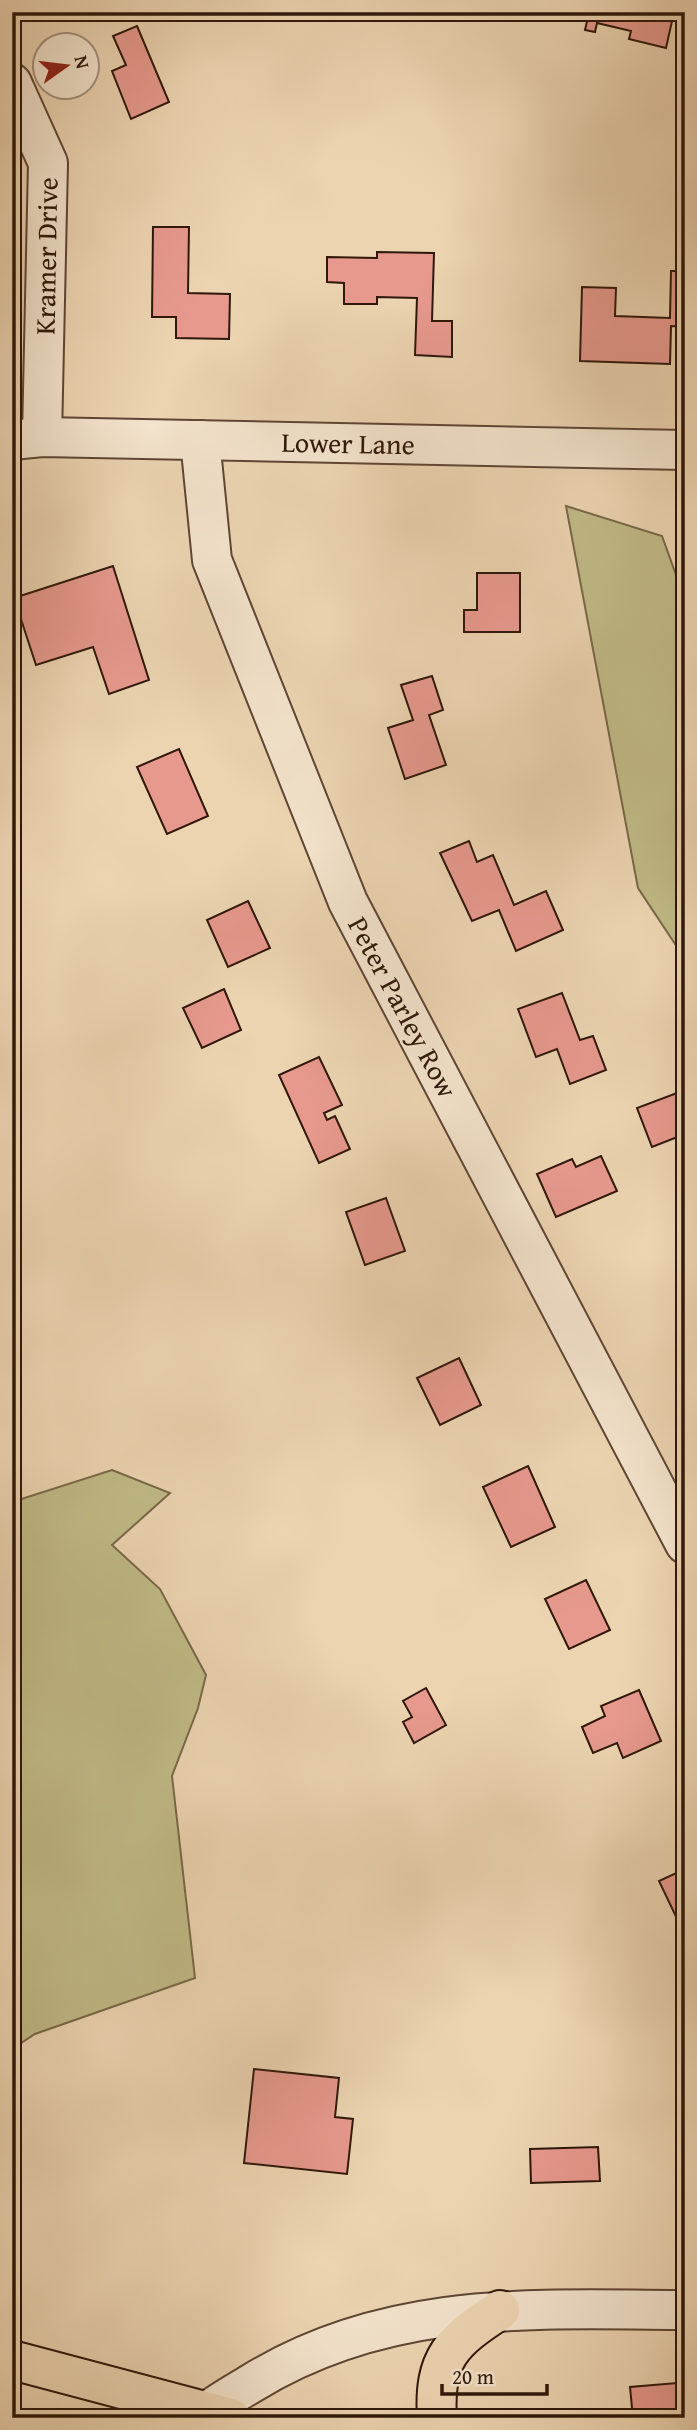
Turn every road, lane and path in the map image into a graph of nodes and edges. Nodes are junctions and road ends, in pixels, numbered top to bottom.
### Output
1 (12, 83) edge
2 (27, 439) edge
3 (200, 440) junction
4 (685, 450) edge
5 (685, 1544) edge
6 (685, 2310) edge
7 (500, 2311) junction
8 (12, 2360) edge
9 (212, 2416) edge
10 (437, 2418) edge

1 - 2 street, Kramer Drive
2 - 3 street, Lower Lane
3 - 4 street, Lower Lane
3 - 5 street, Peter Parley Row
6 - 7 street
7 - 9 street
7 - 10 highway
8 - 9 highway

